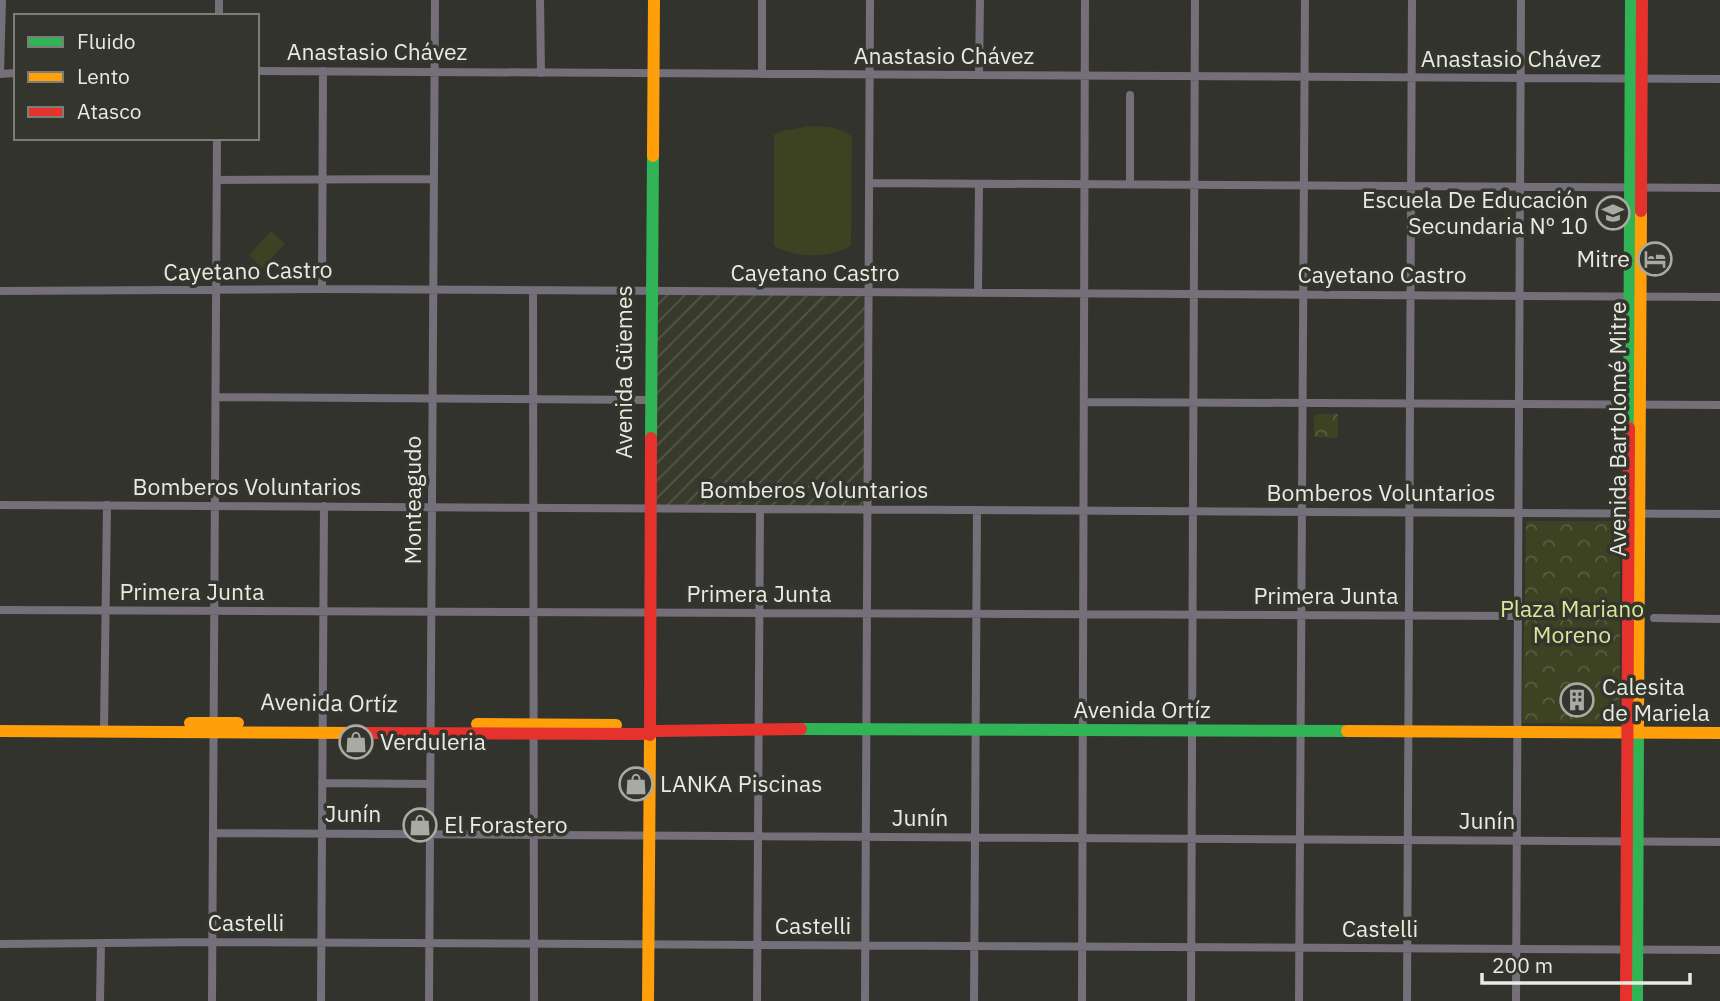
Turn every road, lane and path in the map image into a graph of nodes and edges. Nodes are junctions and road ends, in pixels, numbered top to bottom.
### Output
1 (2, 0) edge
2 (435, 0) edge
3 (540, 0) edge
4 (646, 0) edge
5 (654, 0) edge
6 (762, 0) edge
7 (870, 0) edge
8 (980, 0) edge
9 (1085, 0) edge
10 (1195, 0) edge
11 (1305, 0) edge
12 (1412, 0) edge
13 (1521, 0) edge
14 (1631, 0) edge
15 (1642, 0) edge
16 (259, 71) edge
17 (323, 71) junction
18 (435, 72) junction
19 (0, 73) edge
20 (541, 73) junction
21 (650, 74) junction
22 (762, 74) junction
23 (870, 74) junction
24 (979, 75) junction
25 (1085, 76) junction
26 (1195, 76) junction
27 (1304, 77) junction
28 (1521, 77) junction
29 (1412, 78) junction
30 (1636, 79) junction
31 (1720, 79) edge
32 (1130, 95) dead end
33 (217, 140) edge
34 (434, 179) junction
35 (217, 180) junction
36 (322, 180) junction
37 (869, 183) junction
38 (979, 184) junction
39 (1085, 184) junction
40 (1130, 184) junction
41 (1195, 185) junction
42 (1304, 186) junction
43 (1412, 186) junction
44 (1521, 187) junction
45 (1636, 187) junction
46 (1720, 188) edge
47 (321, 289) junction
48 (433, 289) junction
49 (216, 290) junction
50 (533, 291) junction
51 (0, 292) edge
52 (649, 292) junction
53 (869, 292) junction
54 (978, 292) junction
55 (1085, 293) junction
56 (1194, 294) junction
57 (1303, 294) junction
58 (1411, 295) junction
59 (1521, 295) junction
60 (1635, 296) junction
61 (1720, 297) edge
62 (216, 397) junction
63 (432, 398) junction
64 (533, 399) junction
65 (649, 400) junction
66 (1085, 402) junction
67 (1194, 402) junction
68 (1303, 403) junction
69 (1411, 403) junction
70 (1520, 404) junction
71 (1634, 405) junction
72 (1720, 405) edge
73 (0, 505) edge
74 (107, 505) junction
75 (215, 506) junction
76 (324, 506) junction
77 (432, 507) junction
78 (648, 508) junction
79 (534, 509) junction
80 (760, 509) junction
81 (868, 510) junction
82 (977, 510) junction
83 (1085, 511) junction
84 (1194, 511) junction
85 (1302, 512) junction
86 (1410, 513) junction
87 (1519, 513) junction
88 (1634, 514) junction
89 (1720, 514) edge
90 (0, 610) edge
91 (106, 611) junction
92 (215, 611) junction
93 (323, 611) junction
94 (431, 612) junction
95 (534, 612) junction
96 (648, 613) junction
97 (759, 613) junction
98 (868, 614) junction
99 (976, 614) junction
100 (1084, 615) junction
101 (1193, 615) junction
102 (1301, 615) junction
103 (1410, 616) junction
104 (1518, 616) junction
105 (1654, 618) dead end
106 (1720, 619) edge
107 (0, 722) edge
108 (104, 726) junction
109 (213, 727) junction
110 (322, 728) junction
111 (533, 728) junction
112 (430, 729) junction
113 (759, 729) junction
114 (867, 729) junction
115 (975, 730) junction
116 (1084, 730) junction
117 (0, 731) edge
118 (1192, 731) junction
119 (649, 732) junction
120 (1300, 732) junction
121 (1409, 732) junction
122 (1518, 732) junction
123 (1632, 733) junction
124 (1720, 733) edge
125 (322, 783) junction
126 (430, 784) junction
127 (213, 833) junction
128 (431, 833) junction
129 (322, 834) junction
130 (533, 835) junction
131 (648, 836) junction
132 (758, 836) junction
133 (866, 837) junction
134 (975, 838) junction
135 (1083, 838) junction
136 (1192, 839) junction
137 (1300, 839) junction
138 (1408, 840) junction
139 (1517, 841) junction
140 (1633, 841) junction
141 (1720, 842) edge
142 (213, 942) junction
143 (321, 943) junction
144 (429, 943) junction
145 (0, 944) edge
146 (101, 944) junction
147 (534, 944) junction
148 (648, 944) junction
149 (757, 945) junction
150 (866, 946) junction
151 (974, 946) junction
152 (1082, 947) junction
153 (1191, 947) junction
154 (1299, 948) junction
155 (1408, 949) junction
156 (1517, 949) junction
157 (1632, 950) junction
158 (1720, 950) edge
159 (100, 1001) edge
160 (212, 1001) edge
161 (321, 1001) edge
162 (429, 1001) edge
163 (534, 1001) edge
164 (648, 1001) edge
165 (757, 1001) edge
166 (865, 1001) edge
167 (974, 1001) edge
168 (1082, 1001) edge
169 (1191, 1001) edge
170 (1299, 1001) edge
171 (1407, 1001) edge
172 (1516, 1001) edge
173 (1626, 1001) edge
174 (1637, 1001) edge

1 - 19 street
2 - 18 street, Monteagudo
3 - 20 street
4 - 21 main road, Avenida Güemes
5 - 21 main road, Avenida Güemes
6 - 22 street
7 - 23 street
8 - 24 street
9 - 25 street
10 - 26 street
11 - 27 street
12 - 29 street
13 - 28 street
14 - 30 main road, Avenida Bartolomé Mitre
15 - 30 main road, Avenida Bartolomé Mitre
16 - 17 street, Anastasio Chávez
17 - 18 street, Anastasio Chávez
17 - 36 street
18 - 20 street, Anastasio Chávez
18 - 34 street, Monteagudo
20 - 21 street, Anastasio Chávez
21 - 22 street, Anastasio Chávez
21 - 52 main road, Avenida Güemes
22 - 23 street, Anastasio Chávez
23 - 24 street, Anastasio Chávez
23 - 37 street
24 - 25 street, Anastasio Chávez
25 - 26 street, Anastasio Chávez
25 - 39 street
26 - 27 street, Anastasio Chávez
26 - 41 street
27 - 29 street, Anastasio Chávez
27 - 42 street
28 - 29 street, Anastasio Chávez
28 - 30 street, Anastasio Chávez
28 - 44 street
29 - 43 street
30 - 31 street, Anastasio Chávez
30 - 45 main road, Avenida Bartolomé Mitre
32 - 40 street
33 - 35 street
34 - 36 street
34 - 48 street, Monteagudo
35 - 36 street
35 - 49 street
36 - 47 street
37 - 38 street
37 - 53 street
38 - 39 street
38 - 54 street
39 - 40 street
39 - 55 street
40 - 41 street
41 - 42 street
41 - 56 street
42 - 43 street
42 - 57 street
43 - 44 street
43 - 58 street
44 - 45 street
44 - 59 street
45 - 46 street
45 - 60 main road, Avenida Bartolomé Mitre
47 - 48 street, Cayetano Castro
47 - 49 street, Cayetano Castro
48 - 50 street, Cayetano Castro
48 - 63 street, Monteagudo
49 - 51 street, Cayetano Castro
49 - 62 street
50 - 52 street, Cayetano Castro
50 - 64 street
52 - 53 street, Cayetano Castro
52 - 65 main road, Avenida Güemes
53 - 54 street, Cayetano Castro
53 - 81 street
54 - 55 street, Cayetano Castro
55 - 56 street, Cayetano Castro
55 - 66 street
56 - 57 street, Cayetano Castro
56 - 67 street
57 - 58 street, Cayetano Castro
57 - 68 street
58 - 59 street, Cayetano Castro
58 - 69 street
59 - 60 street, Cayetano Castro
59 - 70 street
60 - 61 street, Cayetano Castro
60 - 71 main road, Avenida Bartolomé Mitre
62 - 63 street
62 - 75 street
63 - 64 street
63 - 77 street, Monteagudo
64 - 65 street
64 - 79 street
65 - 78 main road, Avenida Güemes
66 - 67 street
66 - 83 street
67 - 68 street
67 - 84 street
68 - 69 street
68 - 85 street
69 - 70 street
69 - 86 street
70 - 71 street
70 - 87 street
71 - 72 street
71 - 88 main road, Avenida Bartolomé Mitre
73 - 74 street, Bomberos Voluntarios
74 - 75 street, Bomberos Voluntarios
74 - 91 street
75 - 76 street, Bomberos Voluntarios
75 - 92 street
76 - 77 street, Bomberos Voluntarios
76 - 93 street
77 - 79 street, Bomberos Voluntarios
77 - 94 street, Monteagudo
78 - 79 street, Bomberos Voluntarios
78 - 80 street, Bomberos Voluntarios
78 - 96 main road, Avenida Güemes
79 - 95 street
80 - 81 street, Bomberos Voluntarios
80 - 97 street
81 - 82 street, Bomberos Voluntarios
81 - 98 street
82 - 83 street, Bomberos Voluntarios
82 - 99 street
83 - 84 street, Bomberos Voluntarios
83 - 100 street
84 - 85 street, Bomberos Voluntarios
84 - 101 street
85 - 86 street, Bomberos Voluntarios
85 - 102 street
86 - 87 street, Bomberos Voluntarios
86 - 103 street
87 - 88 street, Bomberos Voluntarios
87 - 104 street
88 - 89 street, Bomberos Voluntarios
88 - 123 main road, Avenida Bartolomé Mitre
90 - 91 street, Primera Junta
91 - 92 street, Primera Junta
91 - 108 street
92 - 93 street, Primera Junta
92 - 109 street
93 - 94 street, Primera Junta
93 - 110 street
94 - 95 street, Primera Junta
94 - 112 street, Monteagudo
95 - 96 street, Primera Junta
95 - 111 street
96 - 97 street, Primera Junta
96 - 119 main road, Avenida Güemes
97 - 98 street, Primera Junta
97 - 113 street
98 - 99 street, Primera Junta
98 - 114 street
99 - 100 street, Primera Junta
99 - 115 street
100 - 101 street, Primera Junta
100 - 116 street
101 - 102 street, Primera Junta
101 - 118 street
102 - 103 street, Primera Junta
102 - 120 street
103 - 104 street, Primera Junta
103 - 121 street
104 - 122 street
105 - 106 street
107 - 108 main road, Avenida Ortíz
108 - 109 main road, Avenida Ortíz
108 - 117 main road, Avenida Ortíz
109 - 110 main road, Avenida Ortíz
109 - 127 street
110 - 112 main road, Avenida Ortíz
110 - 125 street
111 - 112 main road, Avenida Ortíz
111 - 119 main road, Avenida Ortíz
111 - 130 street
112 - 126 street, Monteagudo
113 - 114 main road, Avenida Ortíz
113 - 119 main road, Avenida Ortíz
113 - 132 street
114 - 115 main road, Avenida Ortíz
114 - 133 street
115 - 116 main road, Avenida Ortíz
115 - 134 street
116 - 118 main road, Avenida Ortíz
116 - 135 street
118 - 120 main road, Avenida Ortíz
118 - 136 street
119 - 131 main road, Avenida Güemes
120 - 121 main road, Avenida Ortíz
120 - 137 street
121 - 122 main road, Avenida Ortíz
121 - 138 street
122 - 123 main road, Avenida Ortíz
122 - 139 street
123 - 124 main road, Avenida Ortíz
123 - 140 main road, Avenida Bartolomé Mitre
125 - 126 street
125 - 129 street
126 - 128 street, Monteagudo
127 - 129 street, Junín
127 - 142 street
128 - 129 street, Junín
128 - 130 street, Junín
128 - 144 street, Monteagudo
129 - 143 street
130 - 131 street, Junín
130 - 147 street
131 - 132 street, Junín
131 - 148 main road, Avenida Güemes
132 - 133 street, Junín
132 - 149 street
133 - 134 street, Junín
133 - 150 street
134 - 135 street, Junín
134 - 151 street
135 - 136 street, Junín
135 - 152 street
136 - 137 street, Junín
136 - 153 street
137 - 138 street, Junín
137 - 154 street
138 - 139 street, Junín
138 - 155 street
139 - 140 street, Junín
139 - 156 street
140 - 141 street, Junín
140 - 157 main road, Avenida Bartolomé Mitre
142 - 143 street, Castelli
142 - 146 street, Castelli
142 - 160 street
143 - 144 street, Castelli
143 - 161 street
144 - 147 street, Castelli
144 - 162 street, Monteagudo
145 - 146 street, Castelli
146 - 159 street
147 - 148 street, Castelli
147 - 163 street
148 - 149 street, Castelli
148 - 164 main road, Avenida Güemes
149 - 150 street, Castelli
149 - 165 street
150 - 151 street, Castelli
150 - 166 street
151 - 152 street, Castelli
151 - 167 street
152 - 153 street, Castelli
152 - 168 street
153 - 154 street, Castelli
153 - 169 street
154 - 155 street, Castelli
154 - 170 street
155 - 156 street, Castelli
155 - 171 street
156 - 157 street, Castelli
156 - 172 street
157 - 158 street, Castelli
157 - 173 main road
157 - 174 main road

